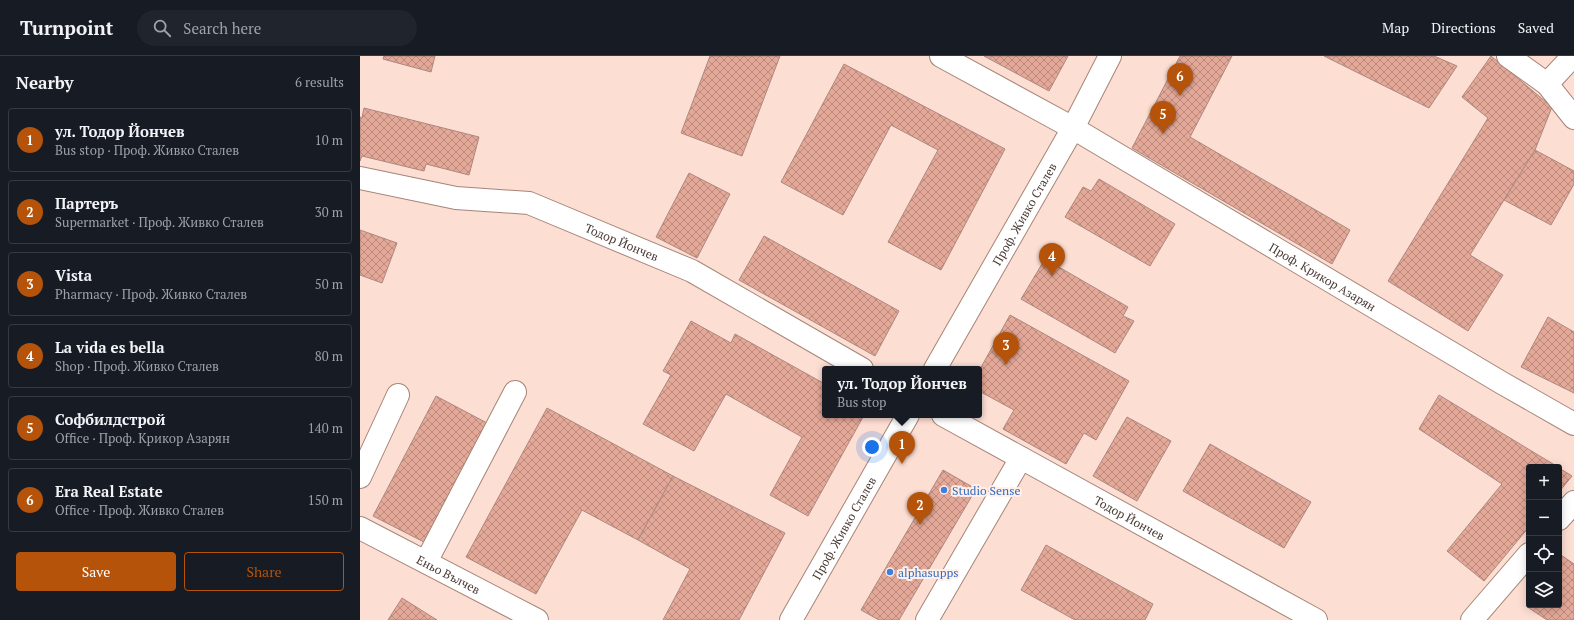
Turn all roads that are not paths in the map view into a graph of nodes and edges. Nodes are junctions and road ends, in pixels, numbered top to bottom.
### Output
1 (941, 56) edge
2 (1110, 56) edge
3 (1508, 56) edge
4 (1573, 56) edge
5 (1546, 84) junction
6 (1574, 118) edge
7 (1073, 128) junction
8 (360, 178) edge
9 (857, 366) edge
10 (937, 366) edge
11 (515, 392) dead end
12 (398, 395) dead end
13 (906, 418) edge
14 (948, 418) edge
15 (1574, 424) edge
16 (1021, 458) junction
17 (360, 477) edge
18 (1574, 502) edge
19 (1562, 516) edge
20 (360, 528) edge
21 (1526, 557) edge
22 (426, 562) junction
23 (538, 620) edge
24 (791, 620) edge
25 (928, 620) edge
26 (1316, 620) edge
27 (1472, 620) edge

1 - 7 street, Проф. Крикор Азарян
2 - 7 street, Проф. Живко Сталев
3 - 5 street
4 - 5 street
5 - 6 street
7 - 10 street, Проф. Живко Сталев
7 - 15 street, Проф. Крикор Азарян
8 - 9 street, Тодор Йончев
11 - 22 street
12 - 17 street
13 - 24 street, Проф. Живко Сталев
14 - 16 street, Тодор Йончев
16 - 25 street
16 - 26 street, Тодор Йончев
18 - 19 street
20 - 22 street, Еньо Вълчев
21 - 27 street
22 - 23 street, Еньо Вълчев

